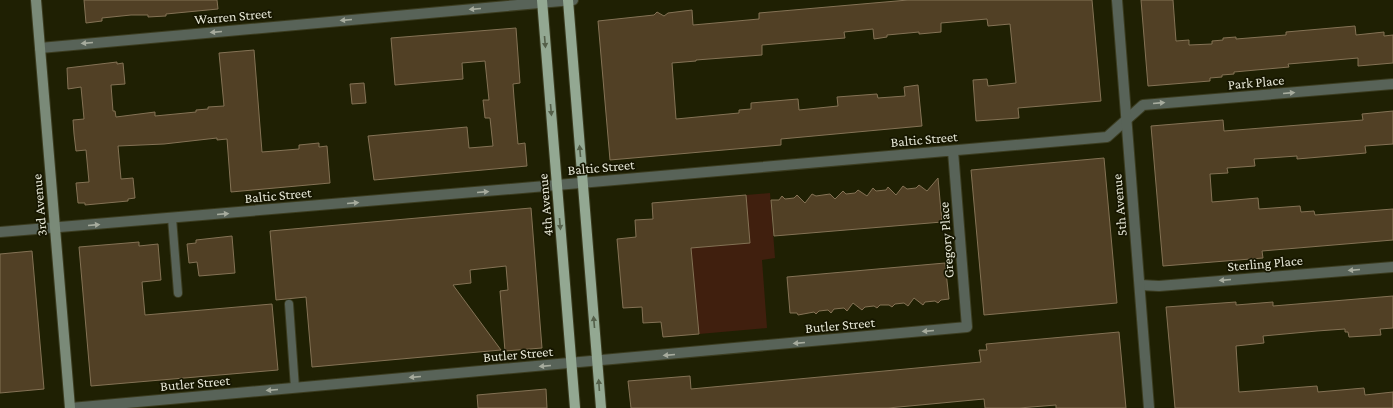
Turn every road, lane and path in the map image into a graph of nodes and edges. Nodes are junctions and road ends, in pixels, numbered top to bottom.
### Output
1 (36, 0) edge
2 (568, 0) edge
3 (573, 0) edge
4 (1117, 0) edge
5 (542, 1) edge
6 (40, 48) junction
7 (1393, 84) edge
8 (1126, 120) junction
9 (953, 150) junction
10 (583, 183) junction
11 (557, 185) junction
12 (172, 218) junction
13 (55, 228) junction
14 (0, 232) edge
15 (1393, 267) edge
16 (1140, 285) junction
17 (178, 293) dead end
18 (289, 304) dead end
19 (967, 327) joint
20 (597, 361) junction
21 (572, 364) junction
22 (295, 388) junction
23 (70, 408) edge
24 (575, 408) edge
25 (601, 408) edge
26 (1149, 408) edge

1 - 6 main road, 3rd Avenue
2 - 3 street, Warren Street
2 - 5 street, Warren Street
10 -> 2 main road
4 - 8 street, 5th Avenue
5 -> 6 street, Warren Street
5 -> 11 main road, 4th Avenue
6 - 13 main road, 3rd Avenue
8 -> 7 street, Park Place
8 - 9 street, Baltic Street
8 - 16 street, 5th Avenue
9 - 10 street, Baltic Street
9 - 19 street, Gregory Place
10 - 11 street, Baltic Street
20 -> 10 main road
12 -> 11 street, Baltic Street
11 -> 21 main road, 4th Avenue
13 -> 12 street, Baltic Street
12 - 17 lane
13 - 14 street, Baltic Street
13 - 23 main road, 3rd Avenue
15 -> 16 street, Sterling Place
16 - 26 street, 5th Avenue
18 - 22 lane
19 -> 20 street, Butler Street
20 - 21 street, Butler Street
25 -> 20 main road
21 -> 22 street, Butler Street
21 - 24 main road, 4th Avenue
22 -> 23 street, Butler Street

